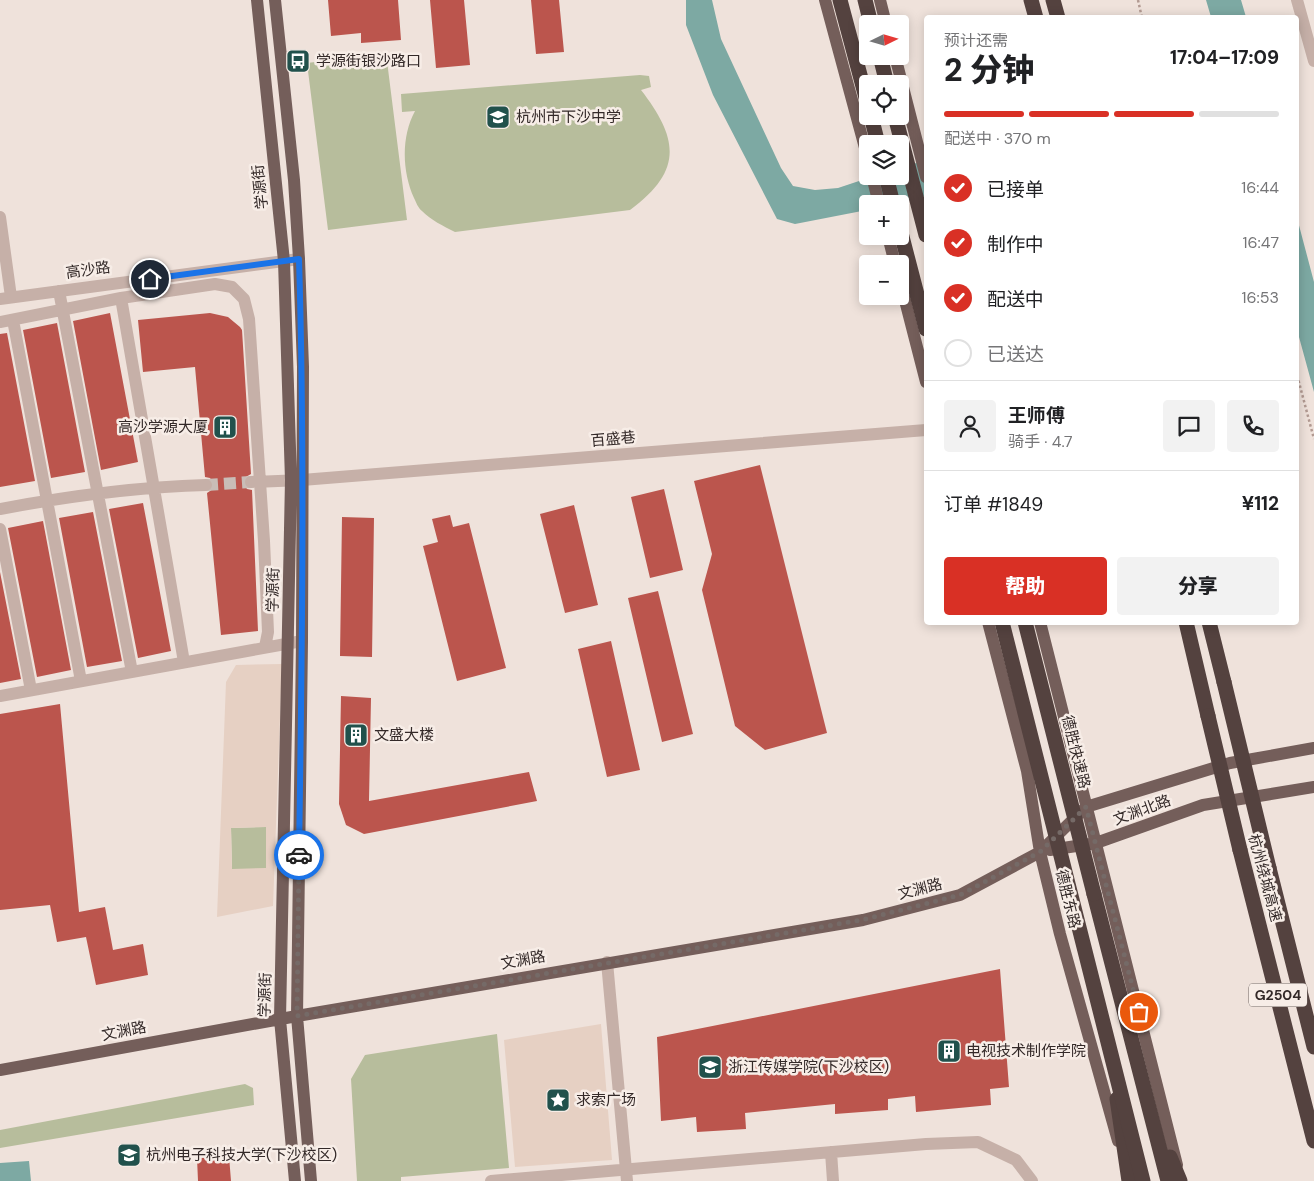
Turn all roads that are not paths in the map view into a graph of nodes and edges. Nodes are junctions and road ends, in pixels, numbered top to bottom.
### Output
1 (257, 0) edge
2 (275, 0) edge
3 (825, 0) edge
4 (840, 0) edge
5 (865, 0) edge
6 (880, 0) edge
7 (1032, 0) edge
8 (1053, 0) edge
9 (1297, 0) edge
10 (869, 15) edge
11 (884, 15) edge
12 (1035, 15) edge
13 (1057, 15) edge
14 (1314, 61) edge
15 (897, 65) edge
16 (860, 75) edge
17 (898, 125) edge
18 (862, 135) edge
19 (924, 168) edge
20 (0, 217) edge
21 (924, 227) edge
22 (904, 245) edge
23 (299, 259) junction
24 (284, 261) junction
25 (60, 290) junction
26 (5, 298) edge
27 (121, 298) junction
28 (906, 305) edge
29 (64, 310) junction
30 (6, 321) edge
31 (924, 321) edge
32 (924, 374) edge
33 (924, 430) edge
34 (297, 480) junction
35 (256, 482) junction
36 (206, 484) tunnel mouth
37 (154, 486) junction
38 (97, 493) junction
39 (47, 500) junction
40 (0, 509) edge
41 (0, 529) edge
42 (989, 625) edge
43 (1003, 625) edge
44 (1026, 625) edge
45 (1041, 625) edge
46 (1187, 625) edge
47 (1210, 625) edge
48 (302, 641) junction
49 (288, 644) junction
50 (265, 647) junction
51 (184, 662) junction
52 (132, 672) junction
53 (81, 681) junction
54 (31, 690) junction
55 (0, 696) edge
56 (1314, 748) edge
57 (1314, 787) edge
58 (1086, 807) junction
59 (1096, 844) junction
60 (1040, 852) junction
61 (607, 962) junction
62 (297, 1016) junction
63 (280, 1019) junction
64 (1109, 1046) junction
65 (1314, 1047) edge
66 (0, 1070) edge
67 (1148, 1104) junction
68 (1314, 1141) edge
69 (831, 1152) junction
70 (626, 1175) edge
71 (295, 1181) edge
72 (311, 1181) edge
73 (491, 1181) edge
74 (833, 1181) edge
75 (1032, 1181) edge
76 (1129, 1181) edge
77 (1143, 1181) edge
78 (1168, 1181) edge
79 (1180, 1181) edge

1 - 24 main road, 学源街
2 - 23 main road, 学源街
3 - 18 main road
4 - 16 highway
5 - 10 highway
6 - 11 main road
7 - 12 highway
8 - 13 highway
9 - 14 street
15 - 19 main road
17 - 21 highway
20 - 26 street
22 - 31 highway
23 - 24 street, 高沙路
23 - 34 main road, 学源街
24 - 25 street, 高沙路
24 - 34 main road, 学源街
25 - 26 street, 高沙路
25 - 29 street
27 - 29 street
27 - 35 street
27 - 37 street
28 - 32 main road
29 - 30 street
29 - 38 street
30 - 39 street
33 - 34 street, 百盛巷
34 - 35 street, 百盛巷
34 - 48 main road, 学源街
34 - 49 main road, 学源街
35 - 50 street
36 - 37 street
37 - 38 street
37 - 51 street
38 - 39 street
38 - 52 street
39 - 40 street
39 - 53 street
41 - 54 street
42 - 60 main road, 德胜东路
43 - 64 highway, bridge
44 - 67 highway, 德胜快速路, bridge
45 - 58 main road
46 - 68 highway, 杭州绕城高速 / G2504, bridge
47 - 65 highway, 杭州绕城高速 / G2504, bridge
48 - 49 street
48 - 62 main road, 学源街
49 - 50 street
49 - 63 main road, 学源街
50 - 51 street
51 - 52 street
52 - 53 street
53 - 54 street
54 - 55 street
56 - 58 main road, 文渊北路
57 - 59 main road, 文渊北路
58 - 59 main road
58 - 60 main road, 文渊北路
59 - 60 main road, 文渊北路
59 - 79 main road
60 - 61 main road, 文渊路
60 - 76 main road, 德胜东路
61 - 62 main road, 文渊路
61 - 70 street
62 - 63 main road, 文渊路
62 - 72 main road, 学源街
63 - 66 main road, 文渊路
63 - 71 main road, 学源街
64 - 76 highway, bridge
64 - 77 highway, bridge
67 - 78 highway, 德胜快速路
67 - 79 highway
69 - 70 street
69 - 74 street
69 - 75 street
70 - 73 street

